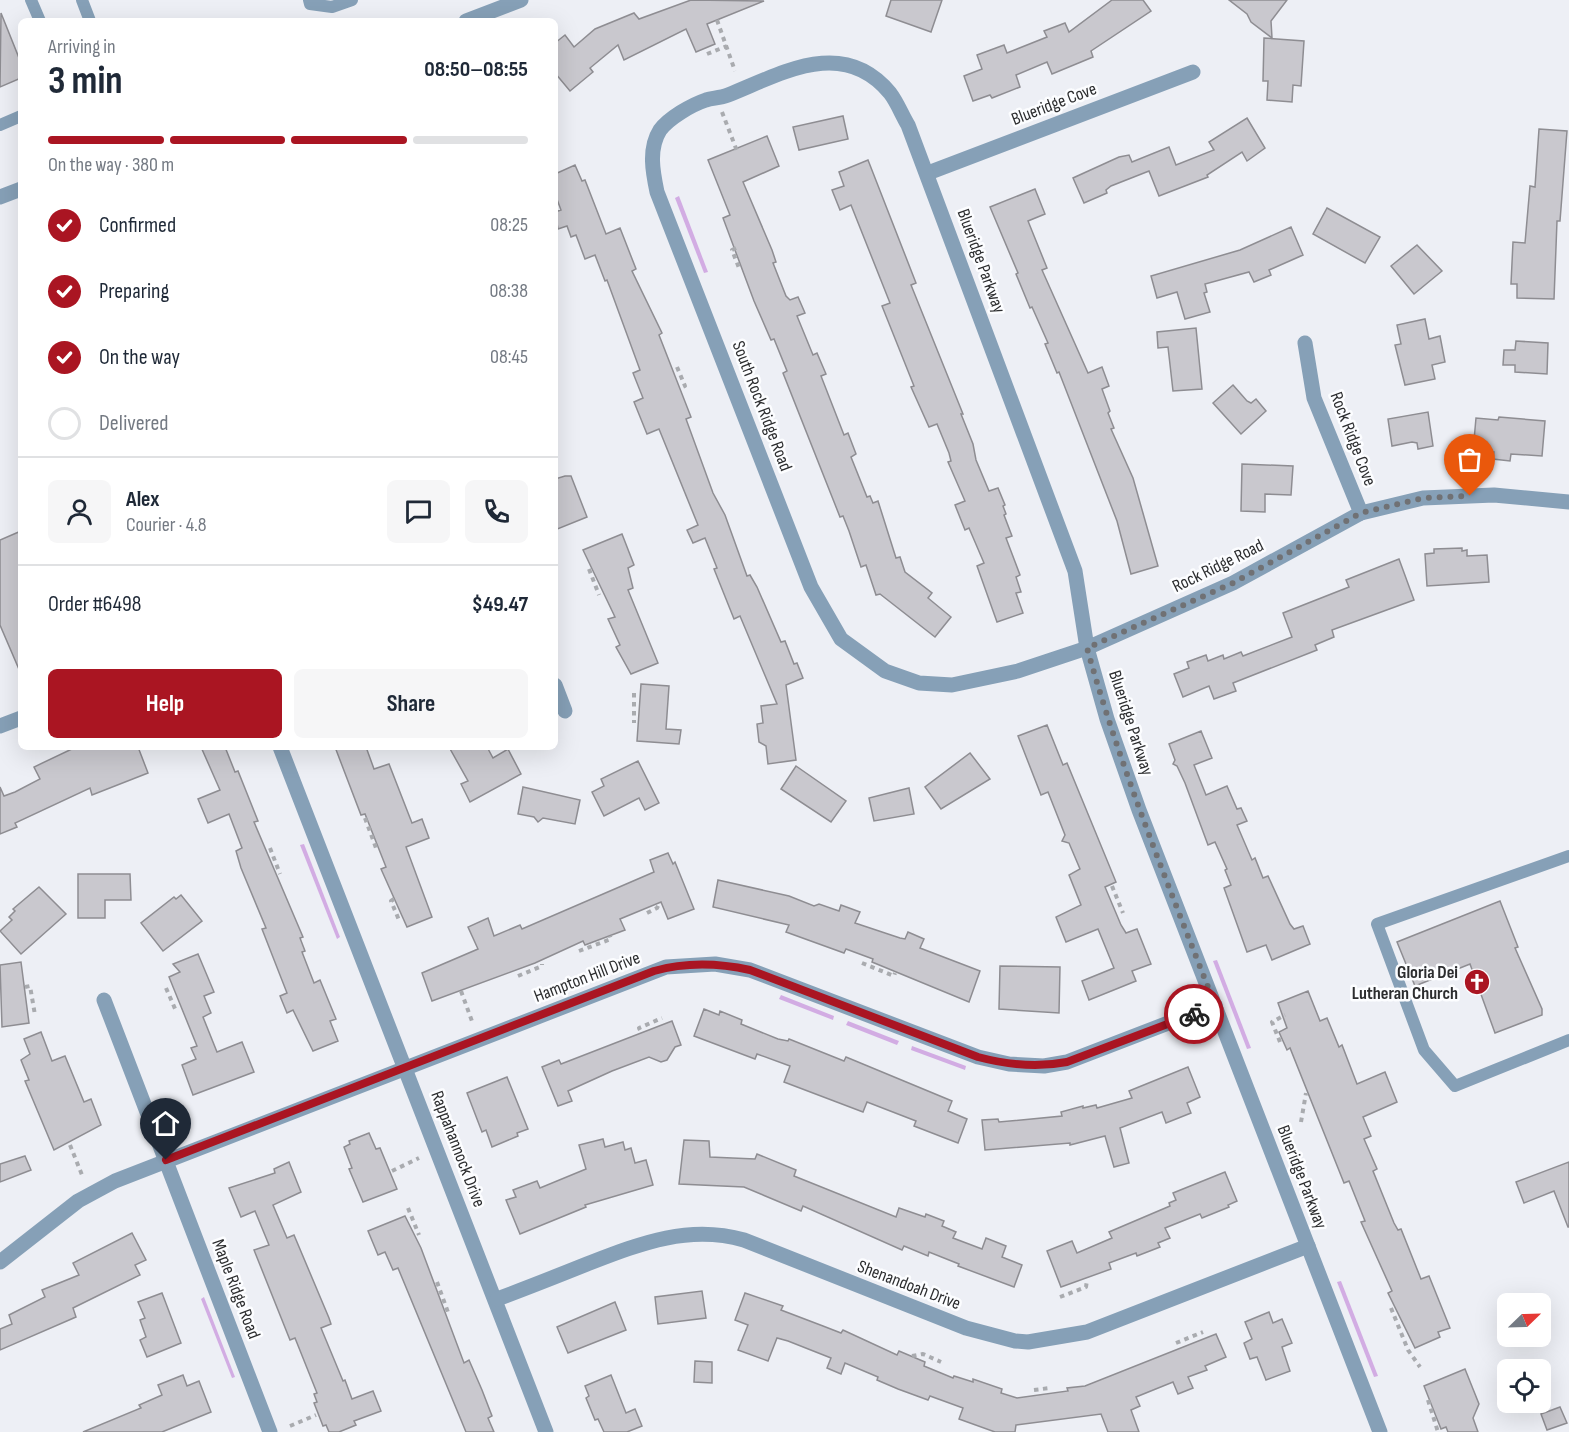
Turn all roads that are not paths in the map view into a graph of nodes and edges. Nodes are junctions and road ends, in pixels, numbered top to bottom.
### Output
1 (32, 0) edge
2 (82, 0) edge
3 (309, 0) edge
4 (352, 0) edge
5 (521, 0) edge
6 (487, 6) edge
7 (39, 18) edge
8 (89, 18) edge
9 (470, 18) edge
10 (1193, 72) dead end
11 (18, 117) edge
12 (0, 125) edge
13 (660, 131) joint
14 (928, 173) junction
15 (18, 190) edge
16 (0, 197) edge
17 (1305, 343) dead end
18 (1569, 502) edge
19 (1361, 513) junction
20 (1087, 648) junction
21 (885, 671) joint
22 (558, 693) edge
23 (565, 711) dead end
24 (18, 719) edge
25 (0, 726) edge
26 (281, 750) edge
27 (1569, 856) edge
28 (104, 1000) dead end
29 (1215, 1005) junction
30 (1569, 1040) edge
31 (405, 1069) junction
32 (166, 1160) junction
33 (1308, 1246) junction
34 (0, 1262) edge
35 (496, 1299) junction
36 (270, 1432) edge
37 (546, 1432) edge
38 (1380, 1432) edge

1 - 7 lane
2 - 8 lane
3 - 4 lane
5 - 6 street
6 - 9 street
10 - 14 street, Blueridge Cove
11 - 12 lane
13 - 14 street, Blueridge Parkway
13 - 21 street, South Rock Ridge Road
14 - 20 street, Blueridge Parkway
15 - 16 street
17 - 19 street, Rock Ridge Cove
18 - 19 street, Rock Ridge Road
19 - 20 street, Rock Ridge Road
20 - 21 street, Rock Ridge Road
20 - 29 street, Blueridge Parkway
22 - 23 street
24 - 25 street
26 - 31 street, Rappahannock Drive
27 - 30 lane
28 - 32 street, Maple Ridge Road
29 - 31 street, Hampton Hill Drive
29 - 33 street, Blueridge Parkway
31 - 32 street, Hampton Hill Drive
31 - 35 street, Rappahannock Drive
32 - 34 street, Hampton Hill Drive
32 - 36 street, Maple Ridge Road
33 - 35 street, Shenandoah Drive
33 - 38 street, Blueridge Parkway
35 - 37 street, Rappahannock Drive

